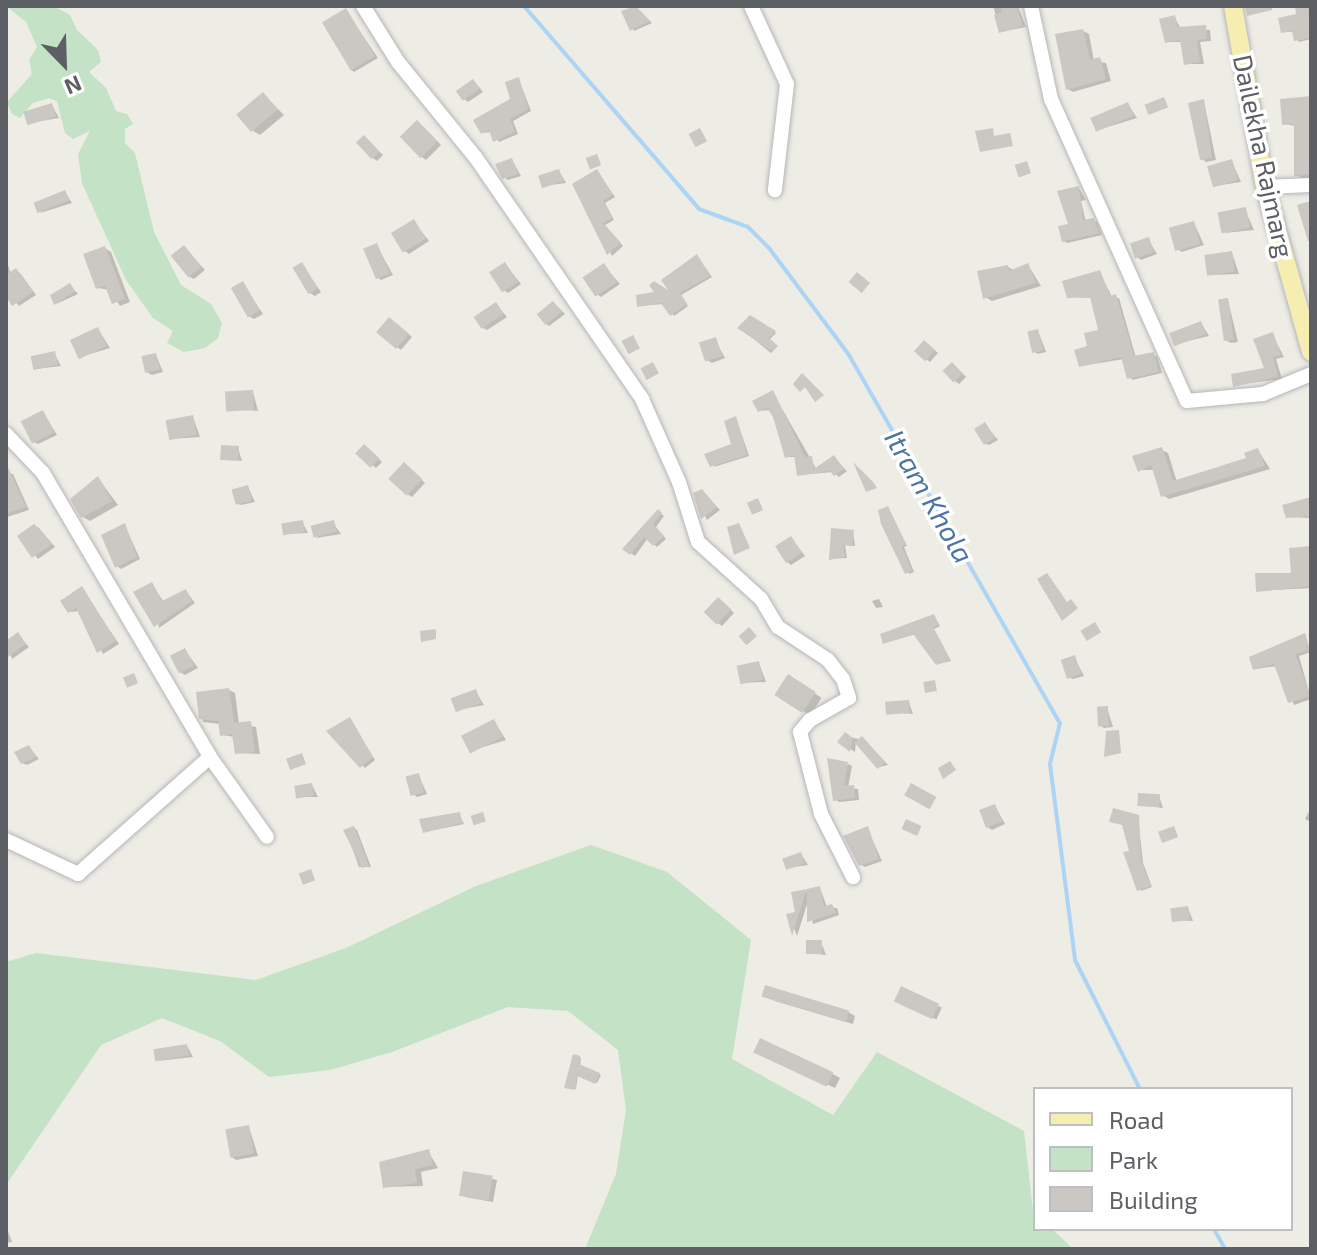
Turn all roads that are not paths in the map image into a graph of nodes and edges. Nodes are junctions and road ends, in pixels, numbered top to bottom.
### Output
1 (363, 6) edge
2 (751, 6) edge
3 (1031, 6) edge
4 (1233, 6) edge
5 (1311, 185) edge
6 (1265, 187) junction
7 (775, 190) dead end
8 (1311, 352) edge
9 (1311, 374) edge
10 (6, 434) edge
11 (210, 757) junction
12 (267, 837) dead end
13 (6, 840) edge
14 (853, 877) dead end

1 - 14 street
2 - 7 street
3 - 9 street
4 - 6 main road, Dailekha Rajmarg
5 - 6 street
6 - 8 main road, Dailekha Rajmarg
10 - 11 street
11 - 12 street
11 - 13 street

